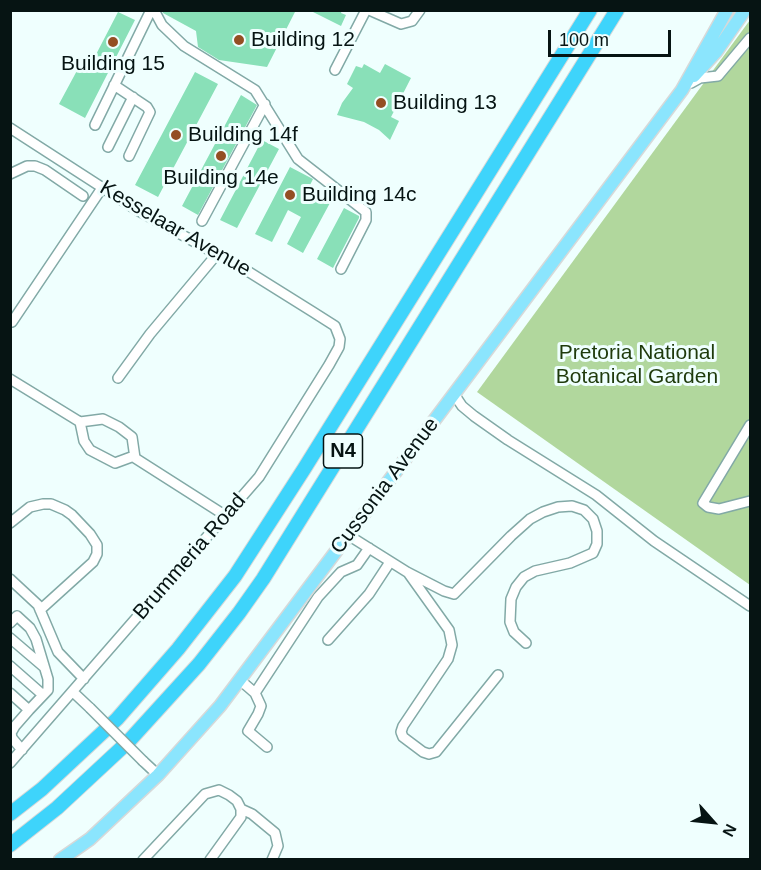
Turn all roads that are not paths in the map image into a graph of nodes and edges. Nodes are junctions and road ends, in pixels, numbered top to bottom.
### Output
1 (152, 10) edge
2 (367, 10) edge
3 (420, 10) edge
4 (590, 10) edge
5 (617, 10) edge
6 (727, 10) edge
7 (745, 10) edge
8 (750, 38) edge
9 (335, 69) dead end
10 (114, 85) junction
11 (682, 89) junction
12 (133, 97) junction
13 (265, 104) junction
14 (95, 125) dead end
15 (10, 128) edge
16 (108, 147) dead end
17 (54, 156) junction
18 (129, 156) dead end
19 (45, 170) junction
20 (10, 174) edge
21 (102, 188) junction
22 (83, 196) dead end
23 (202, 221) dead end
24 (217, 254) junction
25 (341, 268) dead end
26 (12, 322) edge
27 (339, 332) joint
28 (118, 378) dead end
29 (10, 379) edge
30 (454, 394) junction
31 (80, 422) junction
32 (750, 425) edge
33 (134, 456) junction
34 (750, 501) edge
35 (226, 516) junction
36 (10, 523) edge
37 (348, 536) junction
38 (369, 548) junction
39 (390, 562) junction
40 (407, 572) junction
41 (10, 579) edge
42 (750, 606) edge
43 (40, 610) junction
44 (10, 623) edge
45 (10, 638) edge
46 (328, 640) dead end
47 (525, 643) dead end
48 (10, 666) edge
49 (45, 668) junction
50 (498, 675) dead end
51 (84, 679) junction
52 (240, 680) junction
53 (73, 692) junction
54 (10, 693) edge
55 (255, 693) junction
56 (43, 695) junction
57 (29, 710) junction
58 (267, 747) dead end
59 (22, 750) junction
60 (12, 758) edge
61 (158, 775) junction
62 (241, 809) junction
63 (10, 814) edge
64 (10, 845) edge
65 (60, 860) edge
66 (143, 860) edge
67 (210, 860) edge
68 (272, 860) edge

1 - 10 street
1 - 13 street
2 - 3 street
2 - 9 street
4 - 63 highway, N4
5 - 64 highway, N4
6 - 11 main road, Cussonia Avenue
7 - 11 main road, Cussonia Avenue
8 - 11 street
10 - 12 street
10 - 14 street
11 - 30 main road, Cussonia Avenue
12 - 16 street
12 - 18 street
13 - 23 street
13 - 25 street
15 - 17 street, Kesselaar Avenue
17 - 19 street
17 - 21 street, Kesselaar Avenue
19 - 20 street
19 - 22 street
21 - 24 street, Kesselaar Avenue
21 - 26 street
24 - 27 street, Kesselaar Avenue
24 - 28 street
27 - 35 street, Brummeria Road
29 - 31 street
30 - 37 main road, Cussonia Avenue
30 - 42 street
31 - 33 street
31 - 33 street
32 - 34 street
33 - 35 street
35 - 51 street, Brummeria Road
36 - 43 street
37 - 38 street
37 - 52 main road, Cussonia Avenue
38 - 39 street
38 - 55 street
39 - 40 street
39 - 46 street
40 - 47 street
40 - 50 street
41 - 43 street
43 - 51 street
44 - 49 street
45 - 49 street
48 - 56 street
49 - 56 street
51 - 53 street, Brummeria Road
52 - 55 street
52 - 61 main road, Cussonia Avenue
53 - 59 street, Brummeria Road
53 - 61 street, bridge
54 - 57 street
55 - 58 street
56 - 57 street
57 - 59 street
59 - 60 street, Brummeria Road
61 - 65 main road, Cussonia Avenue
62 - 66 street
62 - 67 street
62 - 68 street

